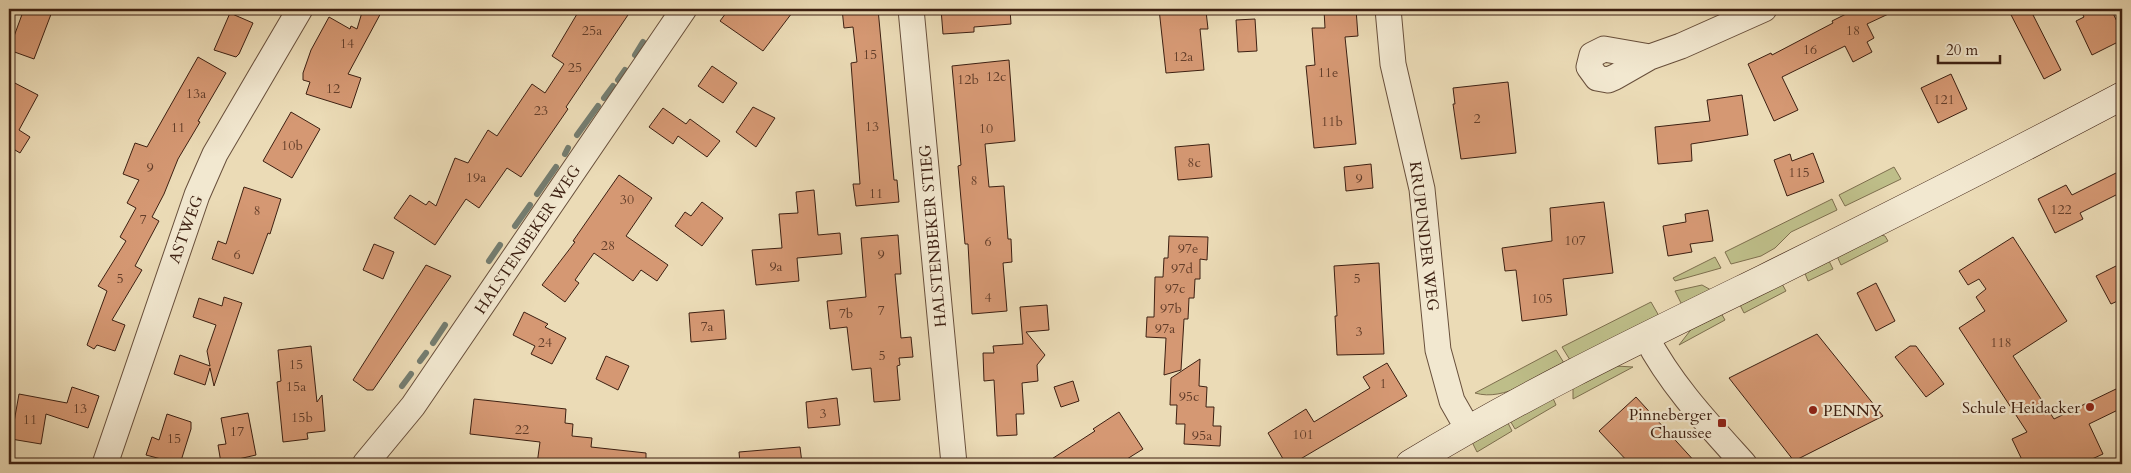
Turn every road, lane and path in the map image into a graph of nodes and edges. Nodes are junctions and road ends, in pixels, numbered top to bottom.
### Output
1 (300, 9) edge
2 (684, 9) edge
3 (911, 9) edge
4 (1388, 9) edge
5 (1764, 9) edge
6 (1650, 57) dead end
7 (2122, 96) edge
8 (1646, 337) junction
9 (1468, 429) junction
10 (105, 464) edge
11 (365, 464) edge
12 (954, 464) edge
13 (1410, 464) edge
14 (1744, 464) edge

1 - 10 street, ASTWEG
2 - 11 street, HALSTENBEKER WEG
3 - 12 street, HALSTENBEKER STIEG
4 - 9 street, KRUPUNDER WEG
5 - 6 street
7 - 8 main road
8 - 9 main road
8 - 14 street
9 - 13 main road

